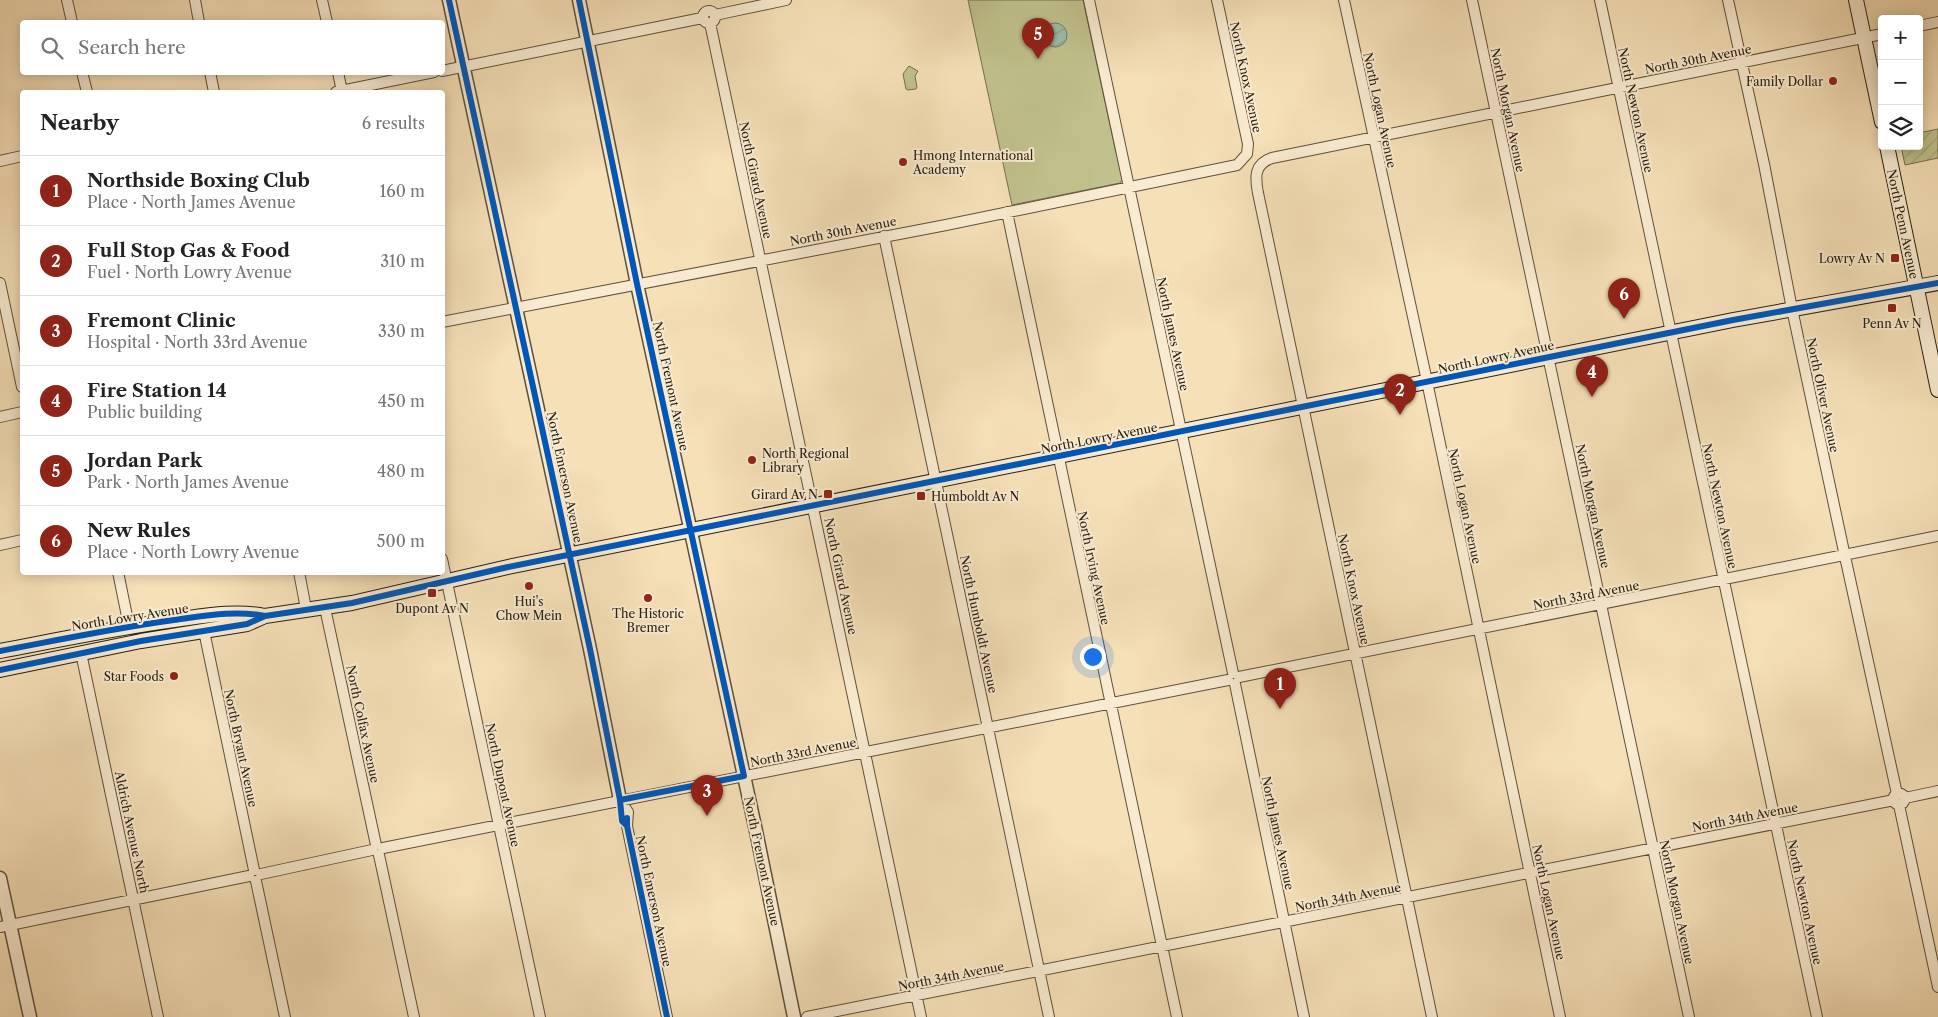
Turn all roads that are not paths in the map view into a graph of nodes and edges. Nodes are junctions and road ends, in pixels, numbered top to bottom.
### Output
1 (67, 0) edge
2 (195, 0) edge
3 (322, 0) edge
4 (449, 0) edge
5 (579, 0) edge
6 (786, 0) edge
7 (1089, 0) edge
8 (1217, 0) edge
9 (1344, 0) edge
10 (1472, 0) edge
11 (1600, 0) edge
12 (1728, 0) edge
13 (1856, 0) edge
14 (708, 13) edge
15 (72, 20) edge
16 (200, 20) edge
17 (327, 20) edge
18 (1938, 22) edge
19 (1923, 25) edge
20 (1878, 35) edge
21 (1864, 38) junction
22 (588, 42) junction
23 (1741, 63) junction
24 (463, 66) junction
25 (445, 70) edge
26 (83, 75) edge
27 (211, 75) edge
28 (338, 75) edge
29 (420, 75) edge
30 (1619, 88) junction
31 (86, 90) edge
32 (214, 90) edge
33 (340, 90) edge
34 (349, 90) edge
35 (1878, 105) edge
36 (1496, 113) junction
37 (1373, 138) junction
38 (1888, 150) edge
39 (20, 156) edge
40 (1245, 158) joint
41 (0, 161) edge
42 (1258, 167) joint
43 (1129, 188) junction
44 (1007, 212) junction
45 (884, 236) junction
46 (761, 260) junction
47 (0, 283) edge
48 (1938, 283) edge
49 (637, 284) junction
50 (1916, 287) junction
51 (516, 308) junction
52 (1792, 309) junction
53 (445, 321) edge
54 (1670, 333) junction
55 (1549, 358) junction
56 (20, 378) edge
57 (1427, 383) junction
58 (1938, 390) edge
59 (1304, 407) junction
60 (20, 412) edge
61 (0, 417) edge
62 (1182, 433) junction
63 (1059, 458) junction
64 (936, 482) junction
65 (814, 506) junction
66 (692, 531) junction
67 (1938, 536) edge
68 (20, 540) edge
69 (0, 545) edge
70 (1844, 554) junction
71 (570, 555) junction
72 (445, 572) edge
73 (119, 575) edge
74 (300, 575) edge
75 (447, 580) junction
76 (1723, 580) junction
77 (1601, 604) junction
78 (325, 608) junction
79 (306, 610) junction
80 (265, 616) junction
81 (129, 626) junction
82 (1478, 629) junction
83 (204, 631) junction
84 (0, 651) edge
85 (80, 653) junction
86 (1355, 653) junction
87 (0, 670) edge
88 (1233, 679) junction
89 (1110, 704) junction
90 (988, 728) junction
91 (865, 752) junction
92 (744, 776) junction
93 (1938, 791) edge
94 (1899, 799) junction
95 (620, 800) junction
96 (1776, 824) junction
97 (499, 825) junction
98 (1653, 849) junction
99 (378, 850) junction
100 (1530, 873) junction
101 (255, 875) junction
102 (0, 878) edge
103 (1407, 898) junction
104 (133, 900) junction
105 (1284, 922) junction
106 (5, 926) edge
107 (1162, 947) junction
108 (1039, 971) junction
109 (1938, 988) edge
110 (917, 995) junction
111 (30, 1017) edge
112 (158, 1017) edge
113 (285, 1017) edge
114 (414, 1017) edge
115 (540, 1017) edge
116 (667, 1017) edge
117 (794, 1017) edge
118 (807, 1017) edge
119 (922, 1017) edge
120 (1049, 1017) edge
121 (1176, 1017) edge
122 (1304, 1017) edge
123 (1432, 1017) edge
124 (1560, 1017) edge
125 (1689, 1017) edge
126 (1817, 1017) edge

1 - 15 street
2 - 16 street
3 - 17 street
4 - 24 street, North Emerson Avenue
5 - 22 street, North Fremont Avenue
6 - 14 street
7 - 43 street, North James Avenue
8 - 40 street, North Knox Avenue
9 - 37 street, North Logan Avenue
10 - 36 street, North Morgan Avenue
11 - 30 street, North Newton Avenue
12 - 23 street, North Oliver Avenue
13 - 21 main road
14 - 22 street
14 - 46 street, North Girard Avenue
18 - 19 street
20 - 21 street, North 30th Avenue
21 - 23 street, North 30th Avenue
21 - 35 main road
22 - 24 street
22 - 49 street, North Fremont Avenue
23 - 30 street, North 30th Avenue
23 - 52 street, North Oliver Avenue
24 - 25 street
24 - 51 street, North Emerson Avenue
26 - 31 street
27 - 32 street
28 - 33 street
29 - 34 street
30 - 36 street, North 30th Avenue
30 - 54 street, North Newton Avenue
36 - 37 street, North 30th Avenue
36 - 55 street, North Morgan Avenue
37 - 42 street, North 30th Avenue
37 - 57 street, North Logan Avenue
38 - 50 main road, North Penn Avenue
39 - 41 street
40 - 43 street, North 30th Avenue
42 - 59 street, North Knox Avenue
43 - 44 street, North 30th Avenue
43 - 62 street, North James Avenue
44 - 45 street, North 30th Avenue
44 - 63 street, North Irving Avenue
45 - 46 street, North 30th Avenue
45 - 64 street, North Humboldt Avenue
46 - 49 street, North 30th Avenue
46 - 65 street, North Girard Avenue
47 - 56 street
48 - 50 main road, North Lowry Avenue
49 - 51 street, North 30th Avenue
49 - 66 street, North Fremont Avenue
50 - 52 main road, North Lowry Avenue
50 - 58 main road, North Penn Avenue
51 - 53 street, North 30th Avenue
51 - 71 street, North Emerson Avenue
52 - 54 main road, North Lowry Avenue
52 - 70 street, North Oliver Avenue
54 - 55 main road, North Lowry Avenue
54 - 76 street, North Newton Avenue
55 - 57 main road, North Lowry Avenue
55 - 77 street, North Morgan Avenue
57 - 59 main road, North Lowry Avenue
57 - 82 street, North Logan Avenue
59 - 62 main road, North Lowry Avenue
59 - 86 street, North Knox Avenue
60 - 61 street
62 - 63 main road, North Lowry Avenue
62 - 88 street, North James Avenue
63 - 64 main road, North Lowry Avenue
63 - 89 street, North Irving Avenue
64 - 65 main road, North Lowry Avenue
64 - 90 street, North Humboldt Avenue
65 - 66 main road, North Lowry Avenue
65 - 91 street, North Girard Avenue
66 - 71 main road, North Lowry Avenue
66 - 92 street, North Fremont Avenue
67 - 70 street, North 33rd Avenue
68 - 69 street
70 - 76 street, North 33rd Avenue
70 - 94 street, North Oliver Avenue
71 - 75 main road, North Lowry Avenue
71 - 95 street, North Emerson Avenue
72 - 75 street, North Dupont Avenue
73 - 81 street
74 - 79 street
75 - 78 main road, North Lowry Avenue
75 - 97 street, North Dupont Avenue
76 - 77 street, North 33rd Avenue
76 - 96 street, North Newton Avenue
77 - 82 street, North 33rd Avenue
77 - 98 street, North Morgan Avenue
78 - 79 main road, North Lowry Avenue
78 - 99 street, North Colfax Avenue
79 - 80 main road, North Lowry Avenue
80 - 81 main road, North Lowry Avenue
80 - 83 main road, North Lowry Avenue
81 - 84 main road, North Lowry Avenue
82 - 86 street, North 33rd Avenue
82 - 100 street, North Logan Avenue
83 - 85 main road, North Lowry Avenue
83 - 101 street, North Bryant Avenue
85 - 87 main road, North Lowry Avenue
85 - 104 street, Aldrich Avenue North
86 - 88 street, North 33rd Avenue
86 - 103 street, North Knox Avenue
88 - 89 street, North 33rd Avenue
88 - 105 street, North James Avenue
89 - 90 street, North 33rd Avenue
89 - 107 street, North Irving Avenue
90 - 91 street, North 33rd Avenue
90 - 108 street, North Humboldt Avenue
91 - 92 street, North 33rd Avenue
91 - 110 street, North Girard Avenue
92 - 95 street, North 33rd Avenue
92 - 117 street, North Fremont Avenue
93 - 94 street, North 34th Avenue
94 - 96 street, North 34th Avenue
94 - 109 street, North Oliver Avenue
95 - 97 street, North 33rd Avenue
95 - 116 street, North Emerson Avenue
96 - 98 street, North 34th Avenue
96 - 126 street, North Newton Avenue
97 - 99 street, North 33rd Avenue
97 - 115 street, North Dupont Avenue
98 - 100 street, North 34th Avenue
98 - 125 street, North Morgan Avenue
99 - 101 street, North 33rd Avenue
99 - 114 street, North Colfax Avenue
100 - 103 street, North 34th Avenue
100 - 124 street, North Logan Avenue
101 - 104 street, North 33rd Avenue
101 - 113 street, North Bryant Avenue
102 - 106 street
103 - 105 street, North 34th Avenue
103 - 123 street, North Knox Avenue
104 - 106 street, North 33rd Avenue
104 - 112 street, Aldrich Avenue North
105 - 107 street, North 34th Avenue
105 - 122 street, North James Avenue
106 - 111 street
107 - 108 street, North 34th Avenue
107 - 121 street, North Irving Avenue
108 - 110 street, North 34th Avenue
108 - 120 street, North Humboldt Avenue
110 - 118 street, North 34th Avenue
110 - 119 street, North Girard Avenue

